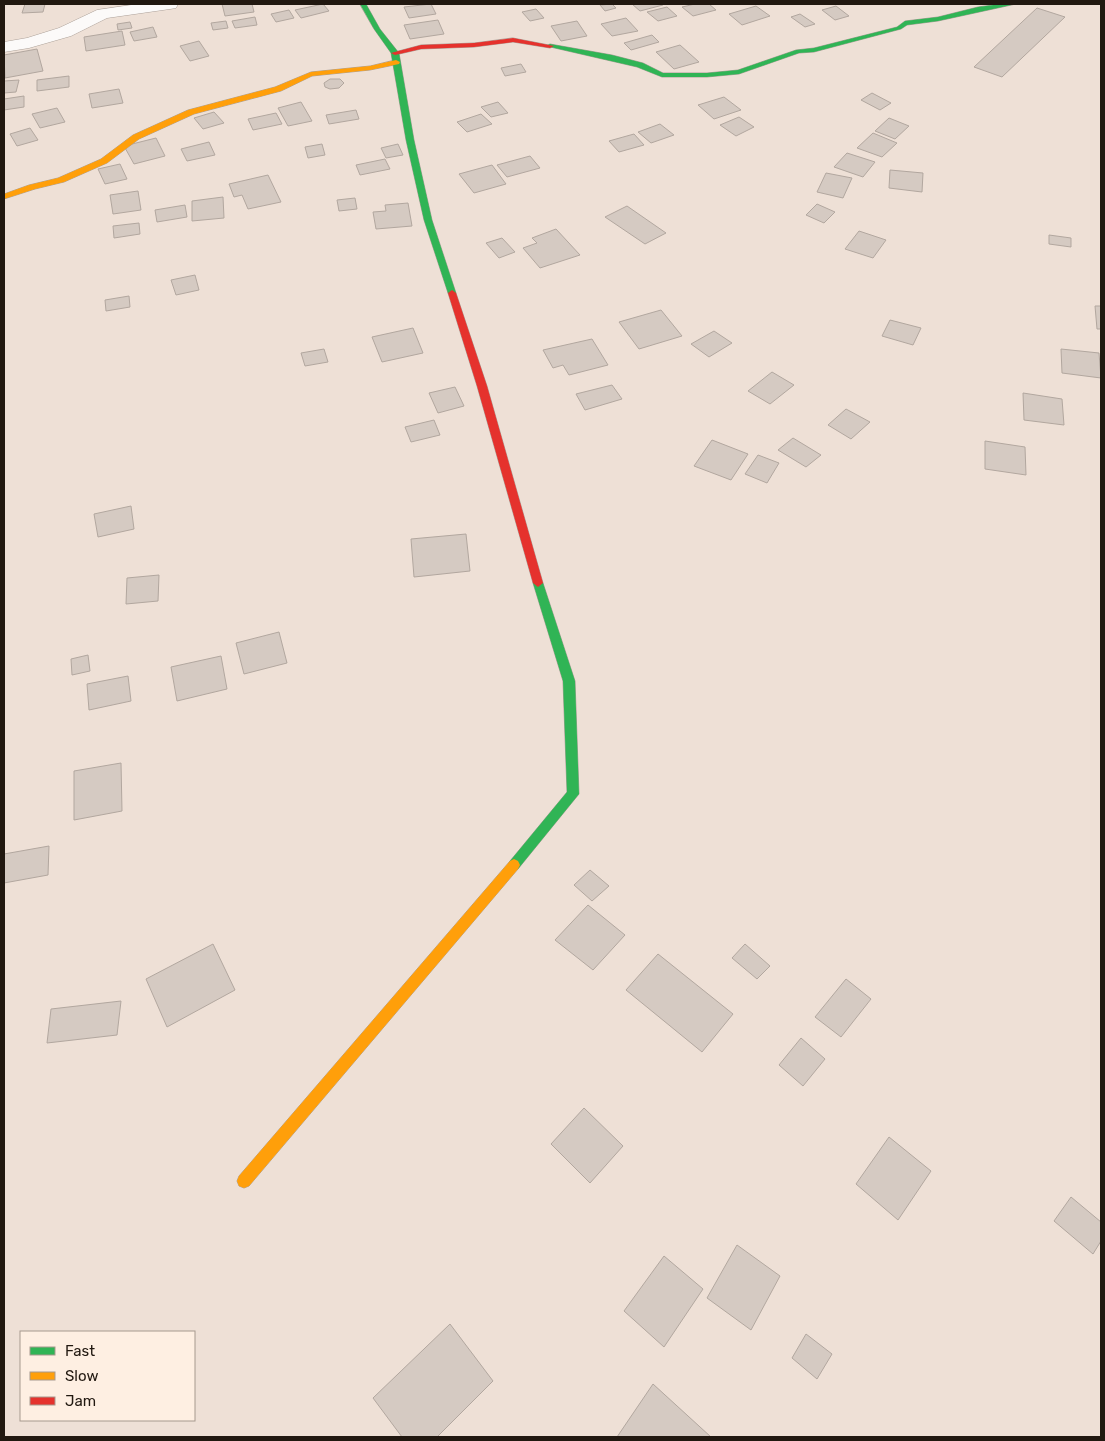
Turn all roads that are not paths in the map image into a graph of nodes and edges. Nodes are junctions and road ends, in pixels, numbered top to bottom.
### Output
1 (160, 4) edge
2 (170, 4) edge
3 (363, 4) edge
4 (1013, 4) edge
5 (4, 47) edge
6 (395, 58) junction
7 (4, 197) edge
8 (244, 1181) dead end

1 - 2 street
1 - 5 street
3 - 6 street
4 - 6 street
6 - 7 street
6 - 8 street

